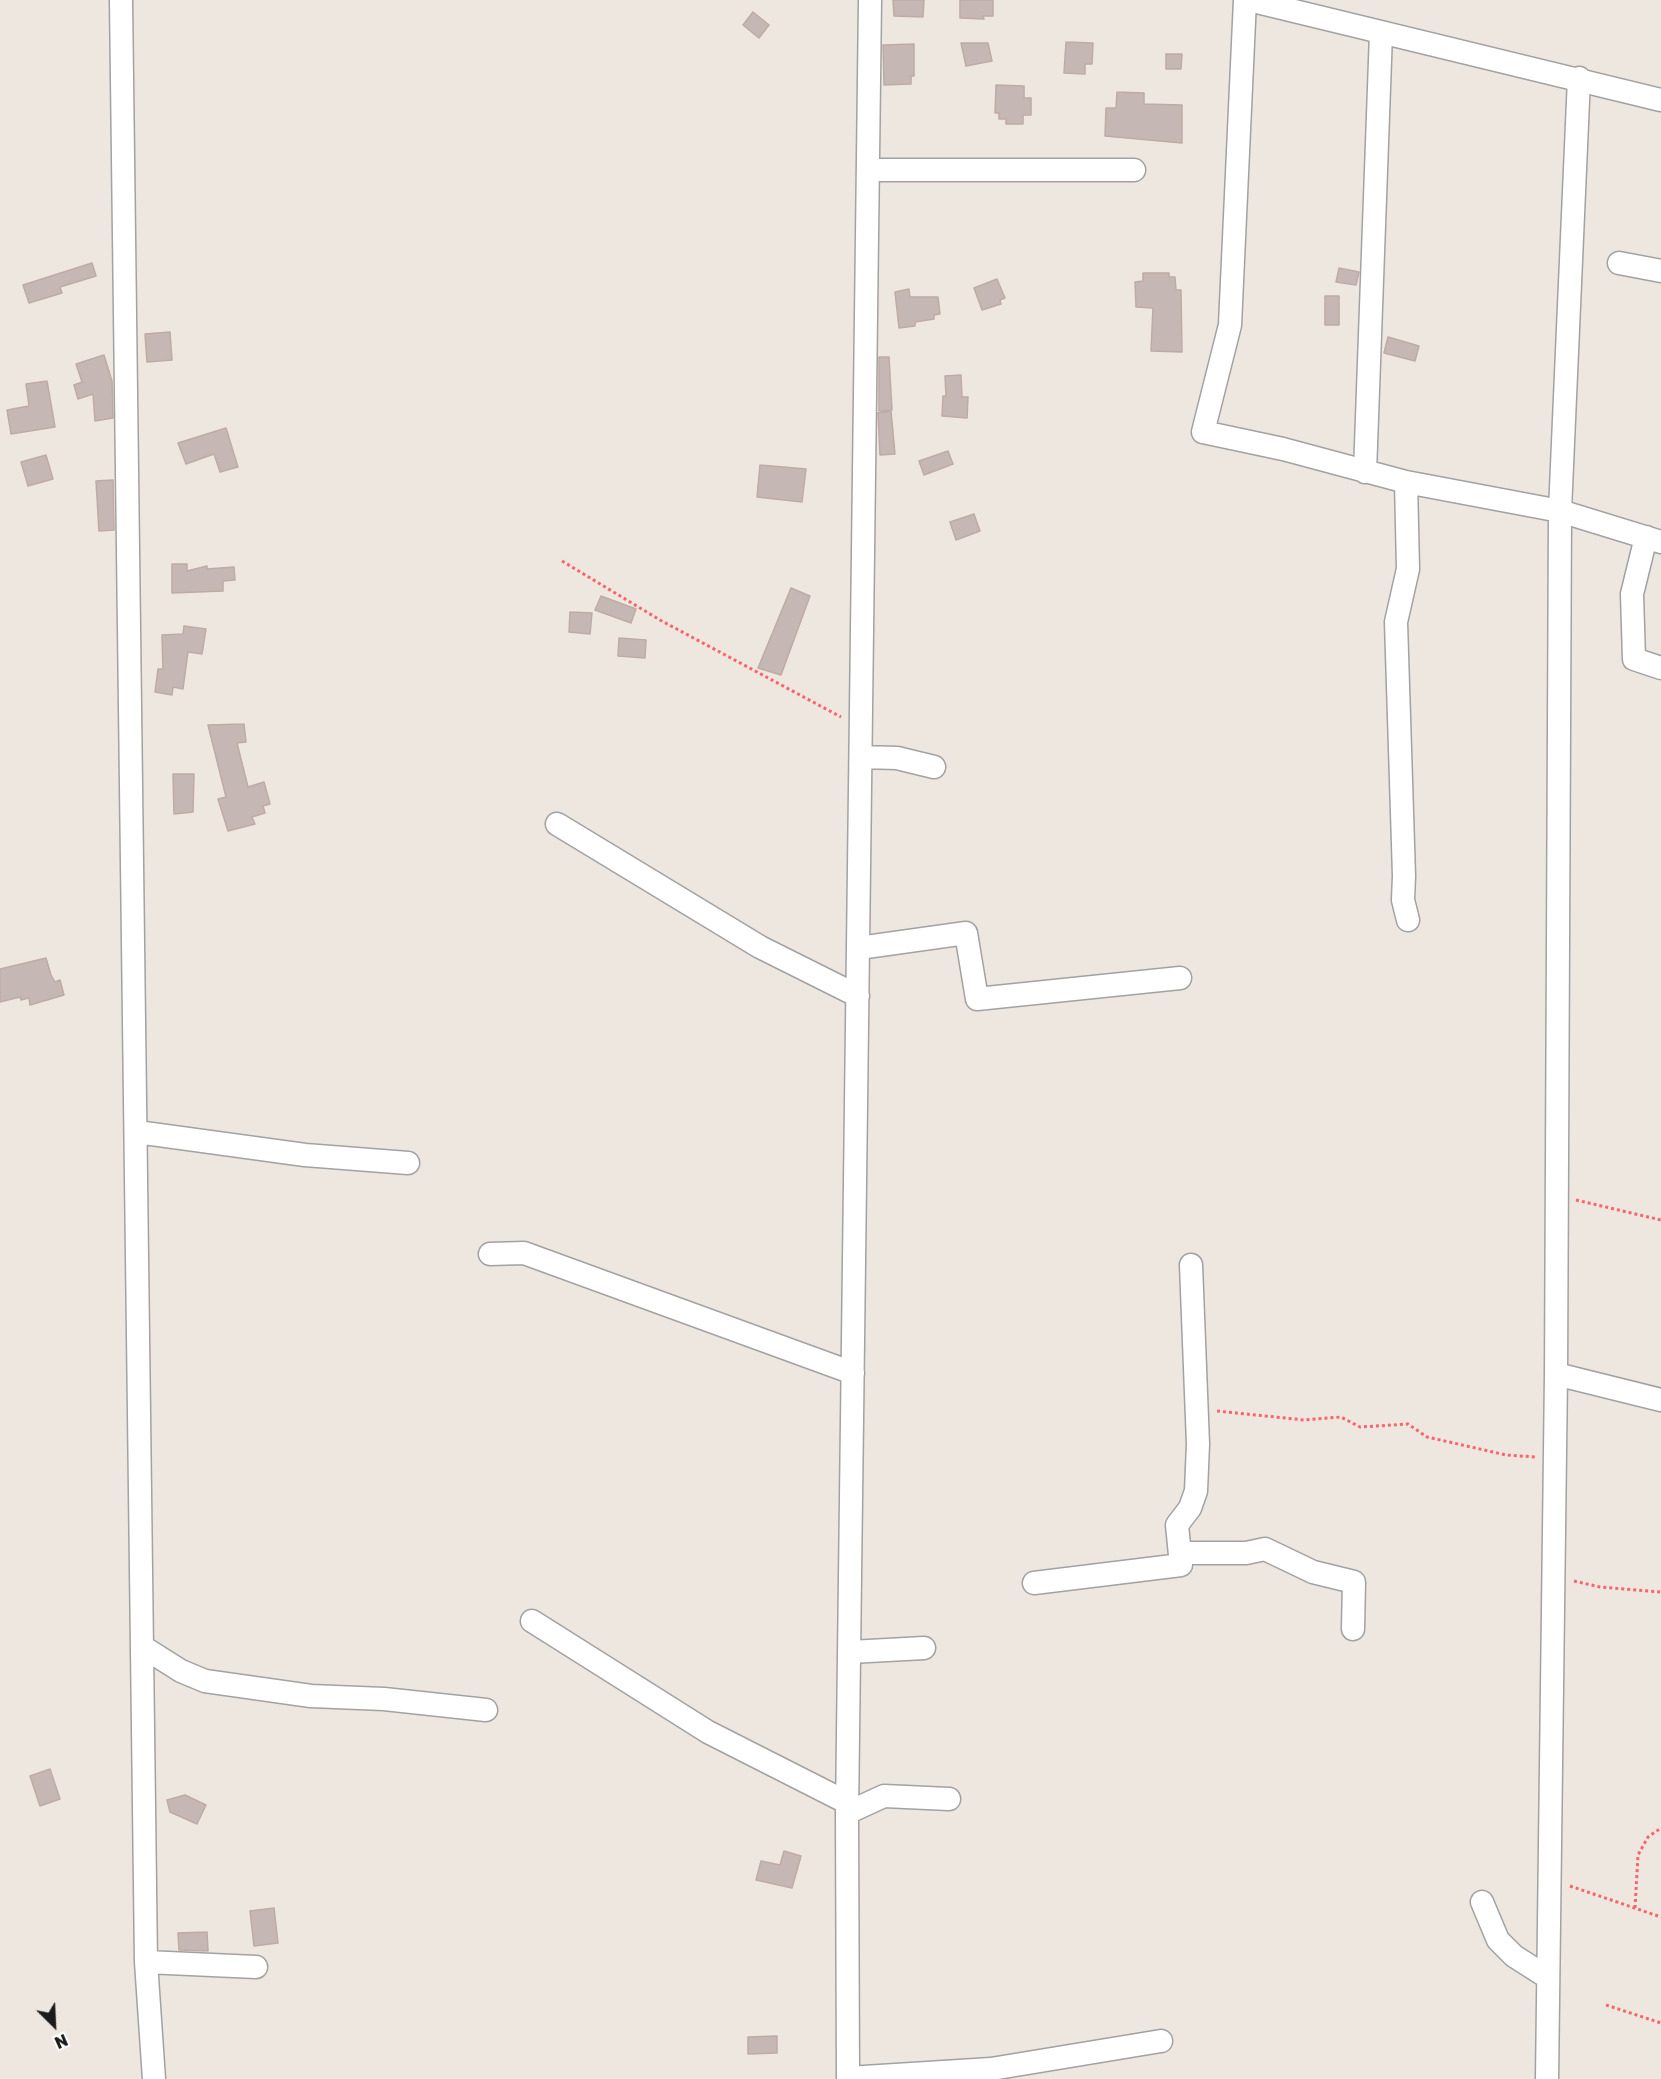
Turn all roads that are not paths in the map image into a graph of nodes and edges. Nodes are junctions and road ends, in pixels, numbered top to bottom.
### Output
1 (121, 0) edge
2 (870, 0) edge
3 (1247, 0) edge
4 (1381, 33) junction
5 (1579, 78) junction
6 (1661, 100) edge
7 (868, 170) junction
8 (1134, 170) dead end
9 (1618, 263) dead end
10 (1661, 271) edge
11 (1365, 472) junction
12 (1406, 482) junction
13 (1560, 511) junction
14 (1654, 540) edge
15 (1661, 668) edge
16 (861, 757) junction
17 (934, 767) dead end
18 (557, 824) dead end
19 (1408, 920) dead end
20 (859, 948) junction
21 (1180, 978) dead end
22 (858, 996) junction
23 (137, 1132) junction
24 (408, 1163) dead end
25 (490, 1254) dead end
26 (1191, 1265) dead end
27 (853, 1373) junction
28 (1556, 1374) junction
29 (1661, 1400) edge
30 (1180, 1552) junction
31 (1034, 1583) dead end
32 (532, 1622) dead end
33 (1353, 1629) dead end
34 (143, 1647) junction
35 (924, 1648) dead end
36 (850, 1652) junction
37 (486, 1710) dead end
38 (949, 1799) dead end
39 (847, 1808) junction
40 (1482, 1902) dead end
41 (146, 1962) junction
42 (256, 1967) dead end
43 (1547, 1977) junction
44 (1161, 2041) dead end
45 (848, 2078) edge
46 (154, 2079) edge
47 (1547, 2079) edge

1 - 23 street
2 - 7 street
3 - 4 street
3 - 11 street
4 - 5 street
4 - 11 street
5 - 6 street
5 - 13 street
7 - 8 street
7 - 16 street
9 - 10 street
11 - 12 street
12 - 13 street
12 - 19 street
13 - 14 street
13 - 28 street
14 - 15 street
16 - 17 street
16 - 20 street
18 - 22 street
20 - 21 street
20 - 22 street
22 - 27 street
23 - 24 street
23 - 34 street
25 - 27 street
26 - 30 street
27 - 36 street
28 - 29 street
28 - 43 street
30 - 31 street
30 - 33 street
32 - 39 street
34 - 37 street
34 - 41 street
35 - 36 street
36 - 39 street
38 - 39 street
39 - 45 street
40 - 43 street
41 - 42 street
41 - 46 street
43 - 47 street
44 - 45 street

